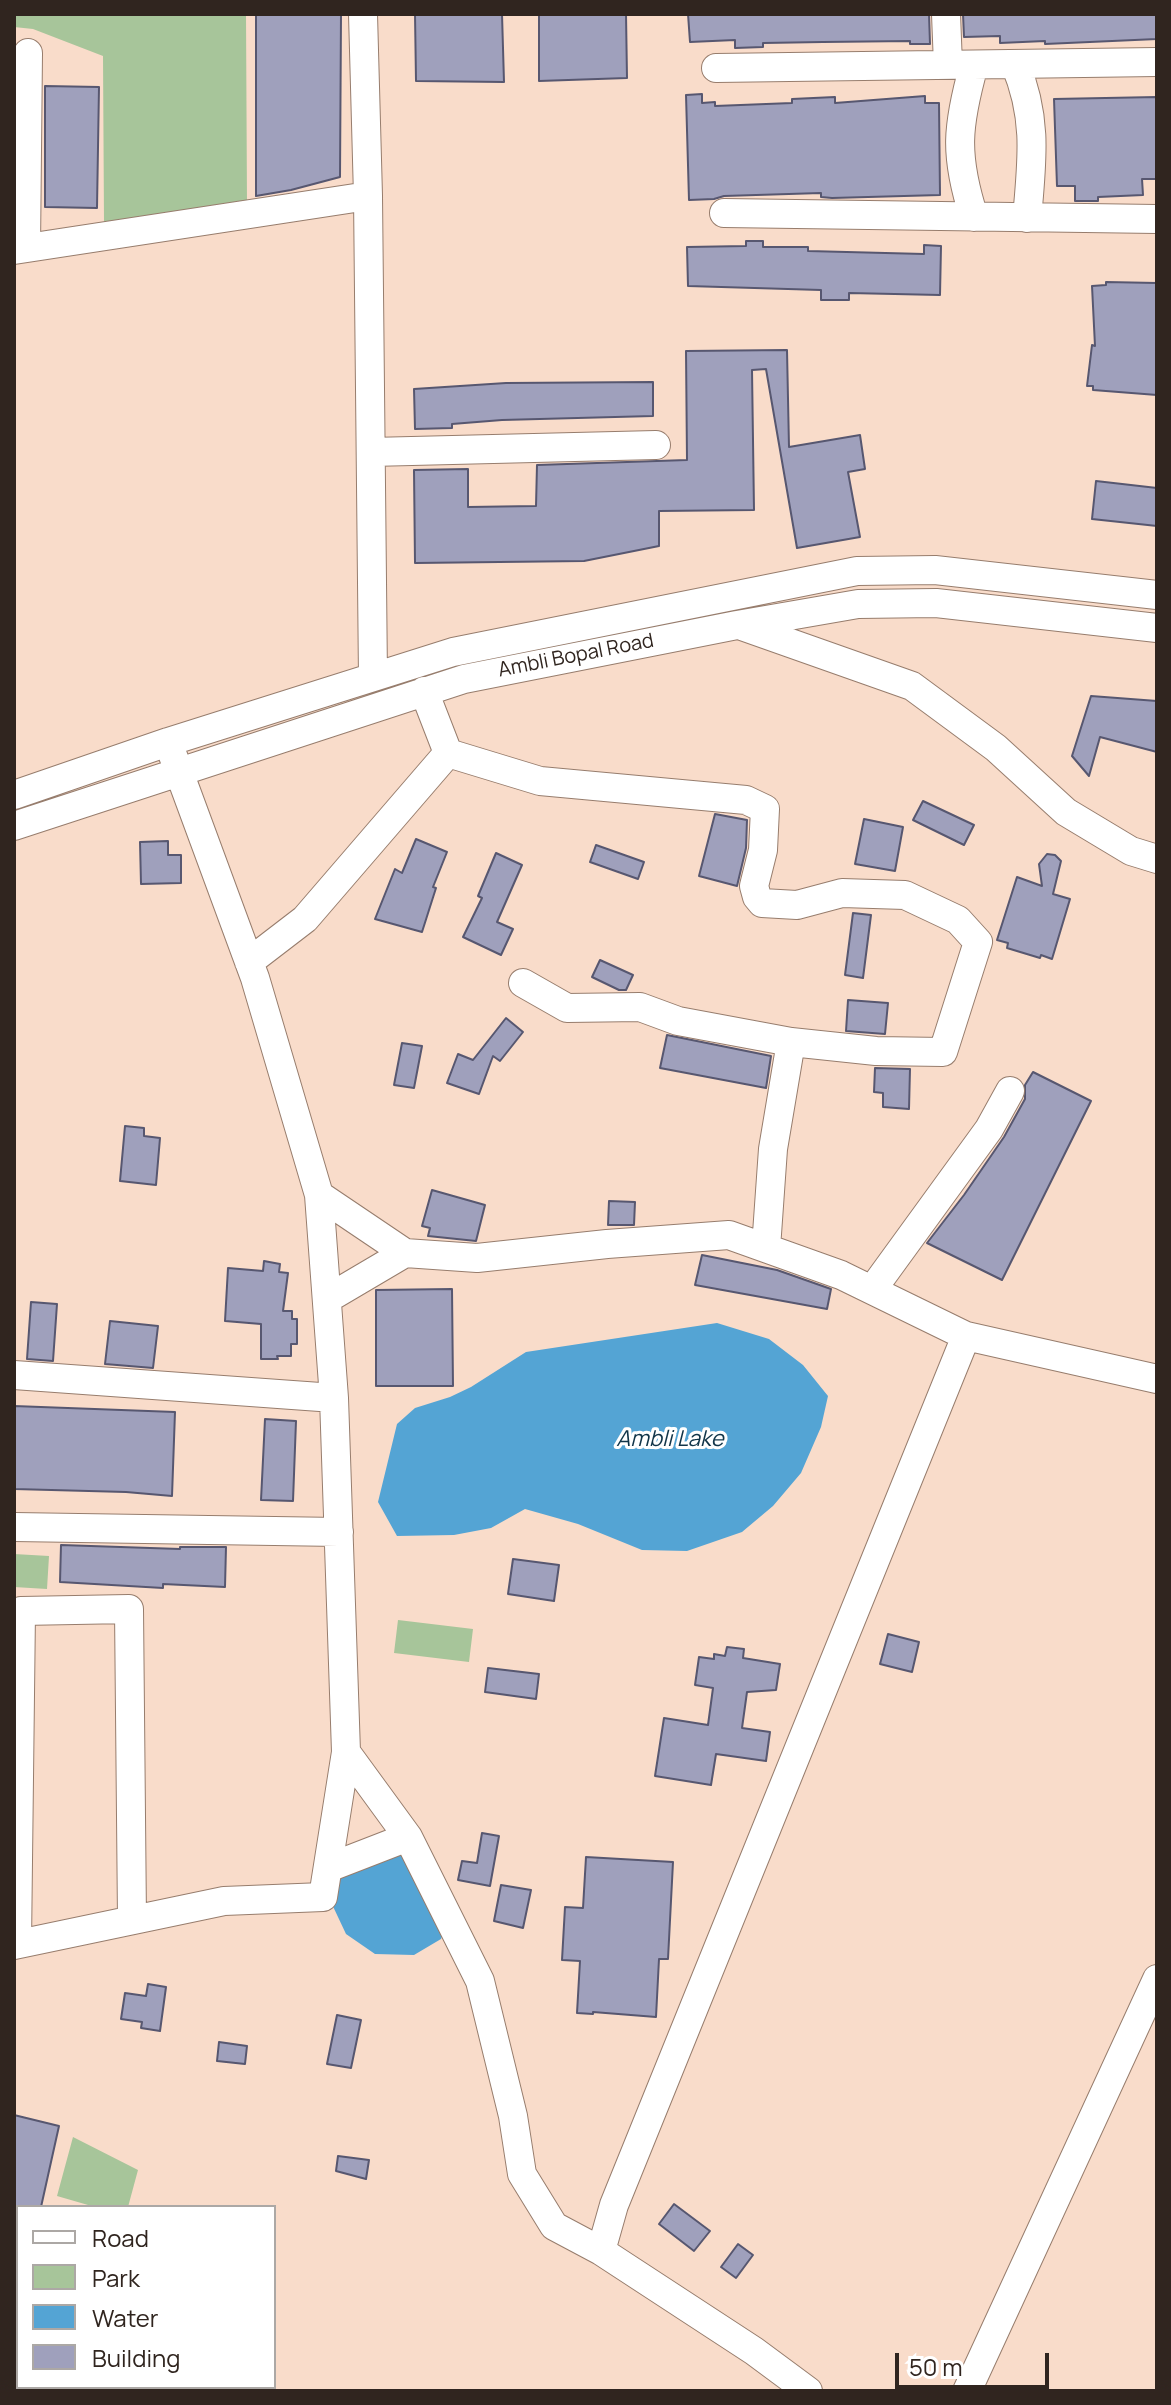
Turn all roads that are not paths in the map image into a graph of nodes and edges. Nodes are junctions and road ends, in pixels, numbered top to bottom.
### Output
1 (363, 14) edge
2 (946, 14) edge
3 (28, 53) dead end
4 (1157, 62) edge
5 (1015, 64) junction
6 (961, 65) junction
7 (716, 68) dead end
8 (368, 196) junction
9 (724, 213) dead end
10 (974, 217) junction
11 (1027, 218) junction
12 (1157, 219) edge
13 (20, 249) edge
14 (656, 445) dead end
15 (371, 452) junction
16 (1157, 595) edge
17 (737, 625) junction
18 (1157, 628) edge
19 (453, 652) junction
20 (373, 677) junction
21 (464, 679) junction
22 (424, 691) junction
23 (168, 742) junction
24 (448, 753) junction
25 (179, 772) junction
26 (14, 795) edge
27 (14, 826) edge
28 (1157, 859) edge
29 (249, 962) junction
30 (523, 983) dead end
31 (791, 1042) junction
32 (1010, 1091) dead end
33 (319, 1195) junction
34 (766, 1248) junction
35 (405, 1253) junction
36 (872, 1290) junction
37 (327, 1299) junction
38 (966, 1336) junction
39 (14, 1375) edge
40 (1157, 1379) edge
41 (334, 1398) junction
42 (14, 1527) edge
43 (339, 1532) junction
44 (346, 1752) junction
45 (408, 1837) junction
46 (328, 1868) junction
47 (132, 1920) junction
48 (16, 1945) edge
49 (1157, 1979) edge
50 (601, 2251) junction
51 (808, 2391) edge
52 (967, 2391) edge

1 - 8 street
2 - 6 street
3 - 13 street
4 - 5 street
5 - 6 street
5 - 11 street
6 - 7 street
6 - 10 street
8 - 13 street
8 - 15 street
9 - 10 street
10 - 11 street
11 - 12 street
14 - 15 street
15 - 20 street
16 - 19 street, Ambli Bopal Road
17 - 18 street, Ambli Bopal Road
17 - 21 street, Ambli Bopal Road
17 - 28 street
19 - 20 street, Ambli Bopal Road
19 - 21 street
20 - 23 street, Ambli Bopal Road
21 - 22 street, Ambli Bopal Road
22 - 24 street
22 - 25 street, Ambli Bopal Road
23 - 25 street
23 - 26 street, Ambli Bopal Road
24 - 29 street
24 - 31 street
25 - 27 street, Ambli Bopal Road
25 - 29 street
29 - 33 street
30 - 31 street
31 - 34 street
32 - 36 street
33 - 35 street
33 - 37 street
34 - 35 street
34 - 36 street
35 - 37 street
36 - 38 street
37 - 41 street
38 - 40 street
38 - 50 street
39 - 41 street
41 - 43 street
42 - 43 street
43 - 44 street
44 - 45 street
44 - 46 street
45 - 46 street
45 - 50 street
46 - 47 street
47 - 48 street
47 - 48 street
49 - 52 street
50 - 51 street

